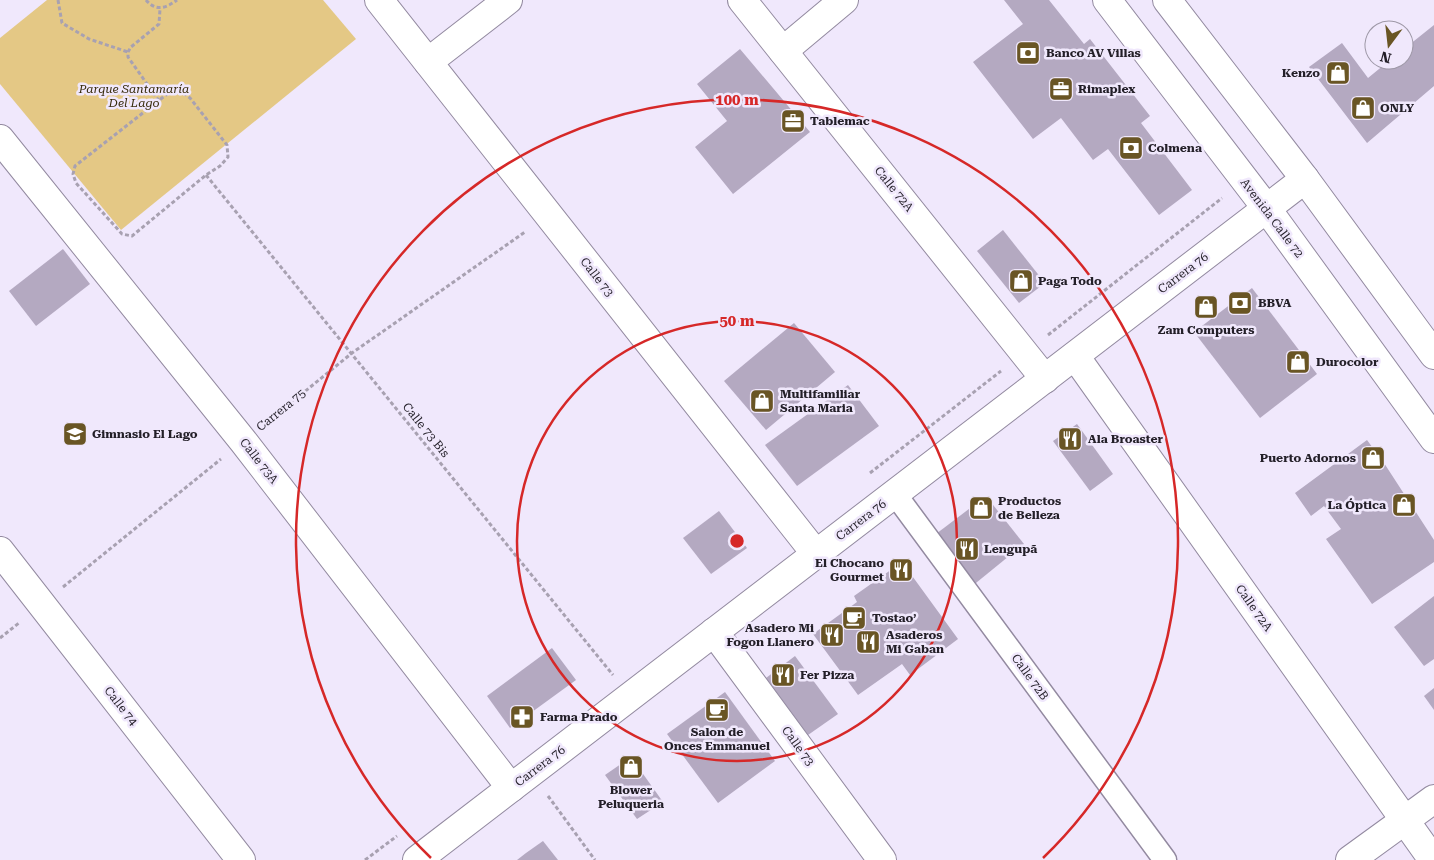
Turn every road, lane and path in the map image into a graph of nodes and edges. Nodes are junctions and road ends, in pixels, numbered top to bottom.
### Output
1 (58, 0) edge
2 (146, 0) edge
3 (177, 0) edge
4 (379, 0) edge
5 (508, 0) edge
6 (742, 0) edge
7 (844, 0) edge
8 (1106, 0) edge
9 (1167, 0) edge
10 (160, 9) junction
11 (783, 51) junction
12 (128, 52) junction
13 (428, 62) junction
14 (159, 101) junction
15 (0, 139) edge
16 (206, 175) junction
17 (1305, 179) junction
18 (1267, 209) junction
19 (549, 216) junction
20 (352, 353) junction
21 (1434, 355) edge
22 (1075, 356) junction
23 (1045, 379) junction
24 (1434, 438) edge
25 (243, 441) junction
26 (895, 494) junction
27 (0, 551) edge
28 (816, 554) junction
29 (42, 604) junction
30 (714, 632) junction
31 (0, 638) edge
32 (631, 696) junction
33 (511, 788) junction
34 (544, 792) dead end
35 (1434, 799) edge
36 (1405, 820) junction
37 (241, 860) edge
38 (417, 860) edge
39 (595, 860) edge
40 (882, 860) edge
41 (1165, 860) edge
42 (1350, 860) edge
43 (1433, 860) edge

1 - 12 path
2 - 10 path
3 - 10 path
4 - 13 street, Calle 73
5 - 13 street
6 - 11 street, Calle 72A
7 - 11 street
8 - 18 street, Avenida Calle 72
9 - 17 street
10 - 12 path
11 - 23 street, Calle 72A
12 - 14 path
13 - 19 street, Calle 73
14 - 16 path
14 - 16 path
15 - 25 street, Calle 73A
16 - 20 path, Calle 73 Bis
17 - 18 street, Carrera 76
17 - 21 street
18 - 22 street, Carrera 76
18 - 24 street, Avenida Calle 72
19 - 20 path, Carrera 75
19 - 28 street, Calle 73
20 - 25 path, Carrera 75
20 - 32 path, Calle 73 Bis
22 - 23 street, Carrera 76
22 - 36 street, Calle 72A
23 - 26 street, Carrera 76
25 - 29 path, Carrera 75
25 - 33 street, Calle 73A
26 - 28 street, Carrera 76
26 - 41 street, Calle 72B
27 - 29 street, Calle 74
28 - 30 street, Carrera 76
29 - 31 path, Carrera 75
29 - 37 street, Calle 74
30 - 32 street, Carrera 76
30 - 40 street, Calle 73
32 - 33 street, Carrera 76
33 - 38 street, Carrera 76
34 - 39 path
35 - 36 street
36 - 42 street
36 - 43 street, Calle 72A

